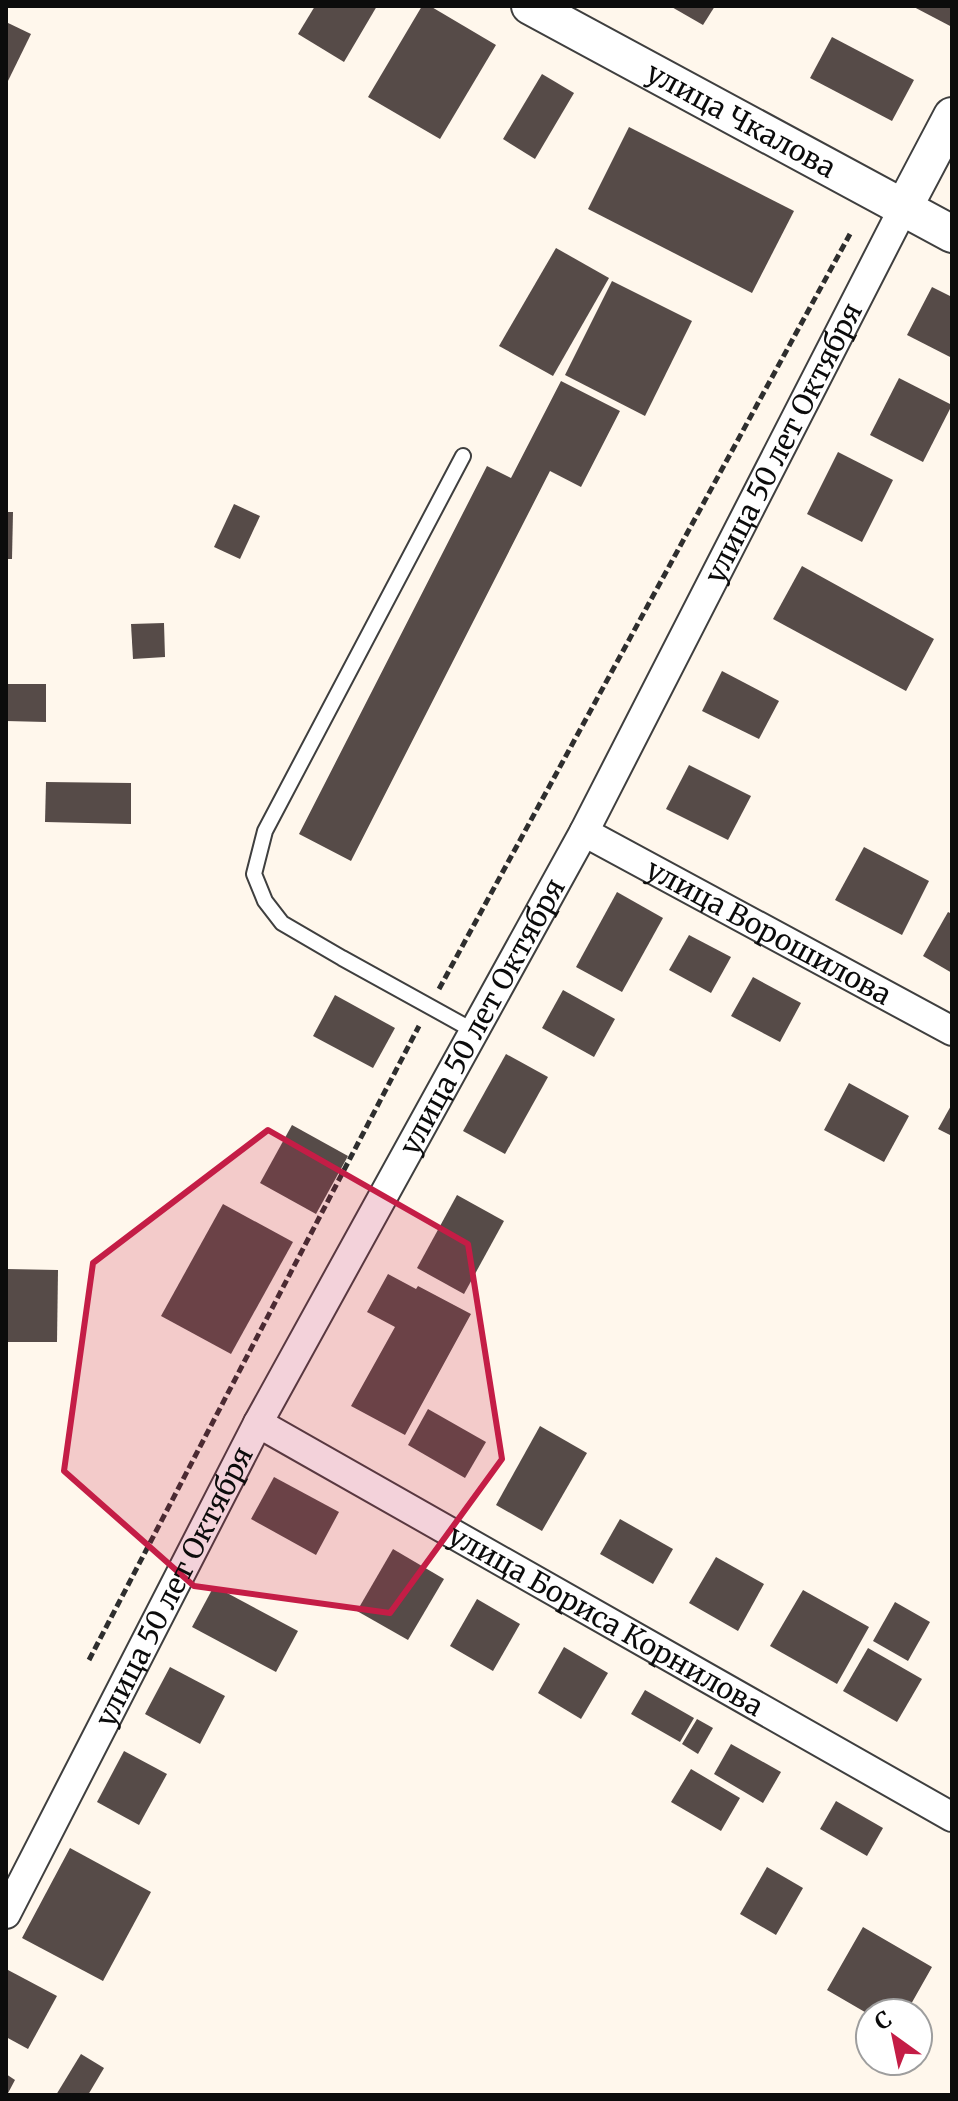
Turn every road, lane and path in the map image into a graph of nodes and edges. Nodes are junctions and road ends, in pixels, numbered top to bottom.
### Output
1 (530, 6) edge
2 (952, 116) edge
3 (904, 207) junction
4 (850, 234) dead end
5 (952, 234) edge
6 (463, 456) dead end
7 (584, 832) junction
8 (430, 1006) junction
9 (474, 1031) junction
10 (952, 1031) edge
11 (258, 1423) junction
12 (89, 1660) dead end
13 (952, 1817) edge
14 (6, 1914) edge

1 - 3 street, улица Чкалова
2 - 3 street, улица 50 лет Октября
3 - 5 street, улица Чкалова
3 - 7 street, улица 50 лет Октября
4 - 8 path
6 - 8 lane
7 - 9 street, улица 50 лет Октября
7 - 10 street, улица Ворошилова
8 - 9 lane
8 - 12 path
9 - 11 street, улица 50 лет Октября
11 - 13 street, улица Бориса Корнилова
11 - 14 street, улица 50 лет Октября

